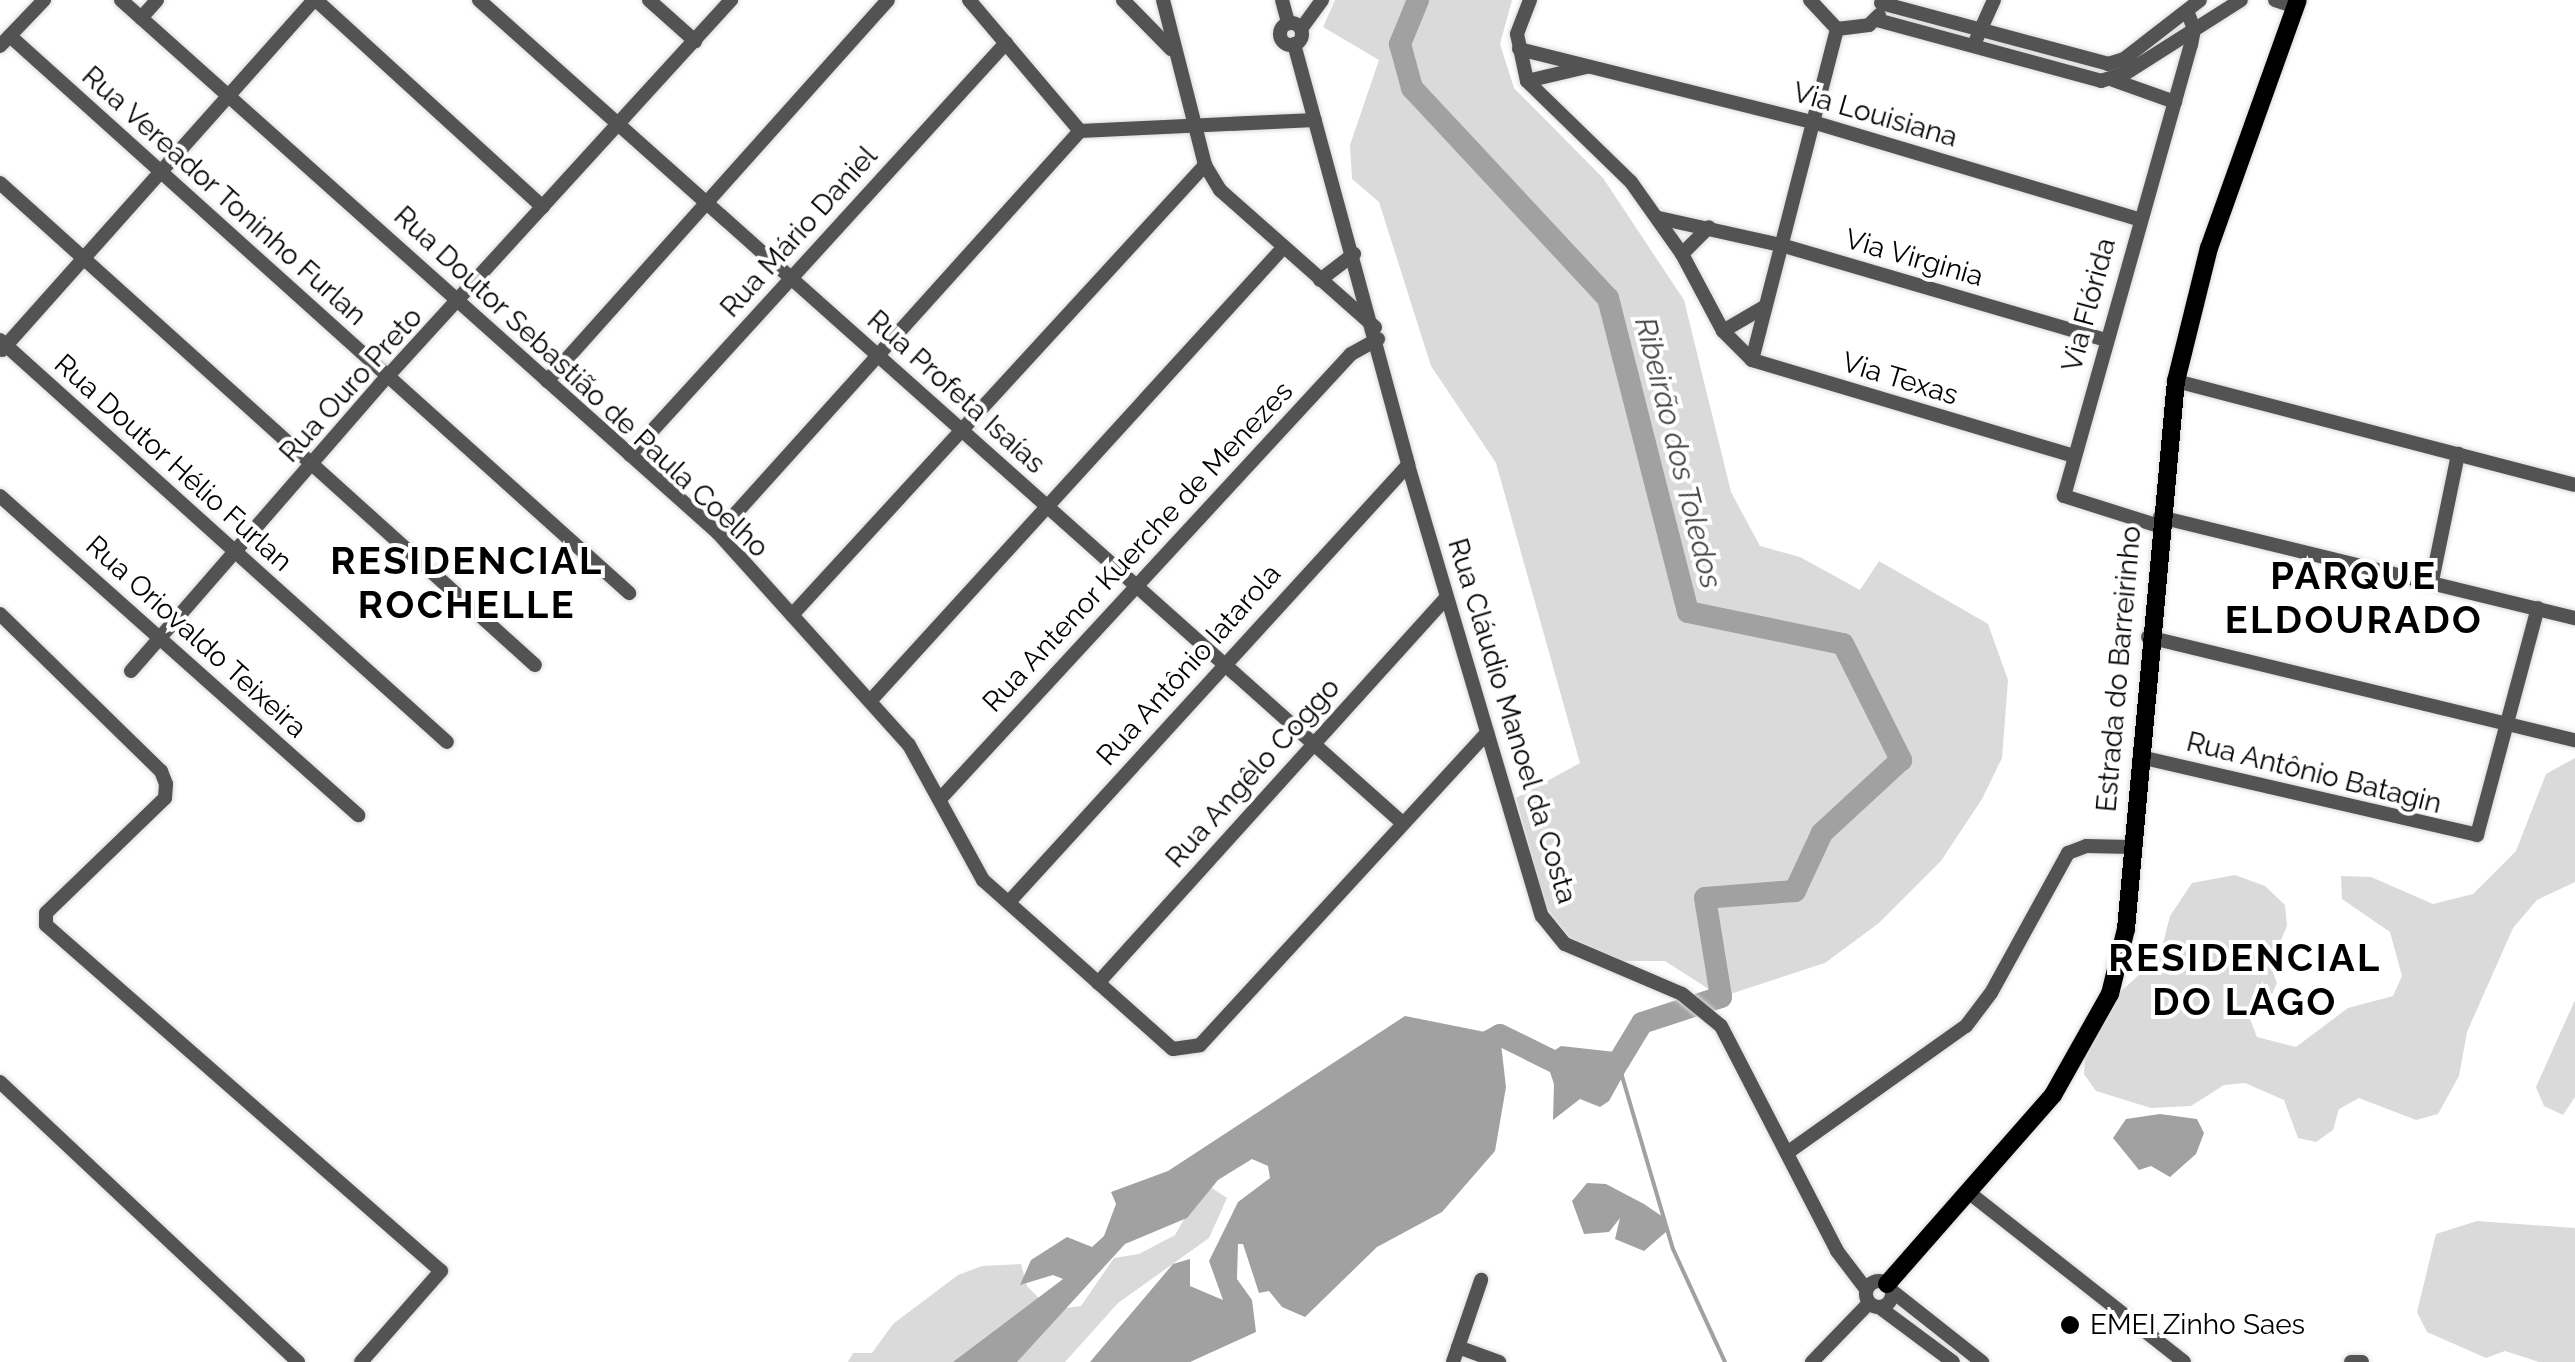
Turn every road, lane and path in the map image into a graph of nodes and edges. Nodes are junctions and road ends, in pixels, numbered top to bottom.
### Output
1 (44, 0) edge
2 (121, 0) edge
3 (157, 0) edge
4 (315, 0) edge
5 (479, 0) edge
6 (649, 0) edge
7 (731, 0) edge
8 (888, 0) edge
9 (968, 0) edge
10 (1123, 0) edge
11 (1162, 0) edge
12 (1282, 0) edge
13 (1321, 0) edge
14 (1530, 0) edge
15 (1994, 0) edge
16 (2200, 0) edge
17 (2241, 0) edge
18 (2274, 0) edge
19 (1806, 1) edge
20 (1880, 2) edge
21 (2297, 4) edge
22 (2187, 11) junction
23 (141, 18) junction
24 (1877, 20) junction
25 (1294, 25) junction
26 (1161, 28) junction
27 (2165, 28) junction
28 (2194, 29) junction
29 (1837, 30) junction
30 (1976, 39) junction
31 (695, 40) junction
32 (5, 41) edge
33 (2174, 42) junction
34 (1006, 43) junction
35 (1519, 49) junction
36 (2184, 62) junction
37 (1596, 66) junction
38 (2113, 80) junction
39 (1527, 82) junction
40 (226, 94) junction
41 (2175, 102) junction
42 (1315, 120) junction
43 (1816, 123) junction
44 (617, 124) junction
45 (1195, 128) junction
46 (1080, 130) junction
47 (1205, 165) junction
48 (158, 170) junction
49 (0, 183) edge
50 (706, 202) junction
51 (543, 208) junction
52 (1659, 218) junction
53 (2138, 219) junction
54 (1709, 227) junction
55 (1782, 246) junction
56 (1282, 249) junction
57 (1354, 254) junction
58 (1682, 254) junction
59 (81, 256) junction
60 (790, 278) junction
61 (1320, 280) junction
62 (460, 303) junction
63 (1764, 307) junction
64 (1723, 331) junction
65 (1377, 333) junction
66 (2105, 340) junction
67 (2, 346) edge
68 (876, 354) junction
69 (1752, 360) junction
70 (386, 378) junction
71 (547, 381) junction
72 (2176, 382) junction
73 (962, 431) junction
74 (2458, 454) junction
75 (630, 455) junction
76 (2074, 456) junction
77 (314, 464) junction
78 (1408, 465) junction
79 (2575, 485) edge
80 (0, 496) edge
81 (1047, 507) junction
82 (2160, 522) junction
83 (718, 533) junction
84 (234, 553) junction
85 (2432, 582) junction
86 (1135, 585) junction
87 (629, 593) dead end
88 (1446, 598) junction
89 (2538, 608) junction
90 (0, 614) edge
91 (792, 616) junction
92 (2575, 618) edge
93 (159, 638) junction
94 (2148, 638) junction
95 (535, 665) dead end
96 (1224, 665) junction
97 (131, 671) dead end
98 (871, 700) junction
99 (2510, 724) junction
100 (1488, 733) junction
101 (2575, 740) edge
102 (447, 742) dead end
103 (1312, 744) junction
104 (2140, 756) junction
105 (941, 798) junction
106 (358, 815) dead end
107 (1400, 821) junction
108 (2130, 847) junction
109 (1009, 902) junction
110 (1098, 983) junction
111 (0, 1082) edge
112 (1787, 1153) junction
113 (1967, 1191) junction
114 (1481, 1280) dead end
115 (1889, 1288) junction
116 (1872, 1300) junction
117 (1455, 1355) edge
118 (298, 1362) edge
119 (362, 1362) edge
120 (1499, 1362) edge
121 (1812, 1362) edge
122 (1953, 1362) edge
123 (1982, 1362) edge
124 (2184, 1362) edge
125 (2351, 1362) edge
126 (2362, 1362) edge

1 - 32 street
2 - 23 street, Rua Doutor Sebastião de Paula Coelho
3 - 23 street
4 - 40 street
4 - 51 street
5 - 44 street, Rua Profeta Isaías
6 - 31 street
7 - 31 street, Rua Ouro Preto
8 - 50 street
9 - 34 street
10 - 26 street
11 - 26 street
12 - 25 street
13 - 25 street
14 - 35 street
15 - 30 street
16 - 22 street
17 - 28 street
18 - 21 street
19 - 29 street
20 - 24 street
20 - 30 street
21 - 72 main road, Estrada do Barreirinho
22 - 27 street
22 - 28 street
23 - 40 street, Rua Doutor Sebastião de Paula Coelho
24 - 29 street
24 - 30 street
25 - 42 street, Rua Cláudio Manoel da Costa
26 - 45 street
27 - 30 street
27 - 33 street
28 - 33 street
28 - 36 street, Via Flórida
29 - 43 street
30 - 38 street
31 - 44 street, Rua Ouro Preto
32 - 48 street, Rua Vereador Toninho Furlan
33 - 36 street
33 - 38 street
34 - 46 street
34 - 60 street, Rua Mário Daniel
35 - 37 street, Via Louisiana
35 - 39 street
36 - 41 street, Via Flórida
37 - 39 street, Via Louisiana
37 - 43 street, Via Louisiana
38 - 41 street
39 - 52 street, Via Texas
40 - 48 street
40 - 62 street, Rua Doutor Sebastião de Paula Coelho
41 - 53 street, Via Flórida
42 - 45 street
42 - 57 street, Rua Cláudio Manoel da Costa
43 - 53 street, Via Louisiana
43 - 55 street
44 - 50 street, Rua Profeta Isaías
44 - 51 street, Rua Ouro Preto
45 - 46 street
45 - 47 street
46 - 68 street
47 - 56 street
47 - 73 street
48 - 59 street
48 - 70 street, Rua Vereador Toninho Furlan
49 - 59 street
50 - 60 street, Rua Profeta Isaías
50 - 71 street
51 - 62 street, Rua Ouro Preto
52 - 54 street, Via Virginia
52 - 58 street, Via Texas
53 - 66 street, Via Flórida
54 - 55 street, Via Virginia
54 - 58 street
55 - 63 street
55 - 66 street, Via Virginia
56 - 61 street
56 - 81 street
57 - 61 street
57 - 65 street, Rua Cláudio Manoel da Costa
58 - 64 street, Via Texas
59 - 67 street
59 - 77 street
60 - 68 street, Rua Profeta Isaías
60 - 75 street, Rua Mário Daniel
61 - 65 street
62 - 70 street, Rua Ouro Preto
62 - 71 street, Rua Doutor Sebastião de Paula Coelho
63 - 64 street
63 - 69 street
64 - 69 street, Via Texas
65 - 78 street, Rua Cláudio Manoel da Costa
65 - 86 street, Rua Antenor Kuerche de Menezes
66 - 76 street, Via Flórida
67 - 84 street, Rua Doutor Hélio Furlan
68 - 73 street, Rua Profeta Isaías
68 - 83 street
69 - 76 street, Via Texas
70 - 77 street, Rua Ouro Preto
70 - 87 street, Rua Vereador Toninho Furlan
71 - 75 street, Rua Doutor Sebastião de Paula Coelho
72 - 74 street
72 - 82 main road, Estrada do Barreirinho
73 - 81 street, Rua Profeta Isaías
73 - 91 street
74 - 79 street
74 - 85 street
75 - 83 street, Rua Doutor Sebastião de Paula Coelho
76 - 82 street, Via Flórida
77 - 84 street, Rua Ouro Preto
77 - 95 street
78 - 88 street, Rua Cláudio Manoel da Costa
78 - 96 street, Rua Antônio Iatarola
80 - 93 street, Rua Oriovaldo Teixeira
81 - 86 street, Rua Profeta Isaías
81 - 98 street
82 - 85 street
82 - 94 main road, Estrada do Barreirinho
83 - 91 street, Rua Doutor Sebastião de Paula Coelho
84 - 93 street, Rua Ouro Preto
84 - 102 street, Rua Doutor Hélio Furlan
85 - 89 street
86 - 96 street, Rua Profeta Isaías
86 - 105 street, Rua Antenor Kuerche de Menezes
88 - 100 street, Rua Cláudio Manoel da Costa
88 - 103 street, Rua Angêlo Coggo
89 - 92 street
89 - 99 street
90 - 119 street
91 - 98 street, Rua Doutor Sebastião de Paula Coelho
93 - 97 street, Rua Ouro Preto
93 - 106 street, Rua Oriovaldo Teixeira
94 - 99 street
94 - 104 main road, Estrada do Barreirinho
96 - 103 street, Rua Profeta Isaías
96 - 109 street, Rua Antônio Iatarola
98 - 105 street, Rua Doutor Sebastião de Paula Coelho
99 - 101 street
99 - 104 street, Rua Antônio Batagin
100 - 107 street
100 - 112 street, Rua Cláudio Manoel da Costa
103 - 107 street, Rua Profeta Isaías
103 - 110 street, Rua Angêlo Coggo
104 - 108 main road, Estrada do Barreirinho
105 - 109 street, Rua Doutor Sebastião de Paula Coelho
107 - 110 street, Rua Doutor Sebastião de Paula Coelho
108 - 112 street
108 - 113 main road, Estrada do Barreirinho
109 - 110 street, Rua Doutor Sebastião de Paula Coelho
111 - 118 street
112 - 116 street, Rua Cláudio Manoel da Costa
113 - 115 main road, Estrada do Barreirinho
113 - 124 street
114 - 117 street
115 - 116 street
115 - 116 street
115 - 123 street
116 - 121 street
116 - 122 street, Rua Cláudio Manoel da Costa
117 - 120 street
125 - 126 street

